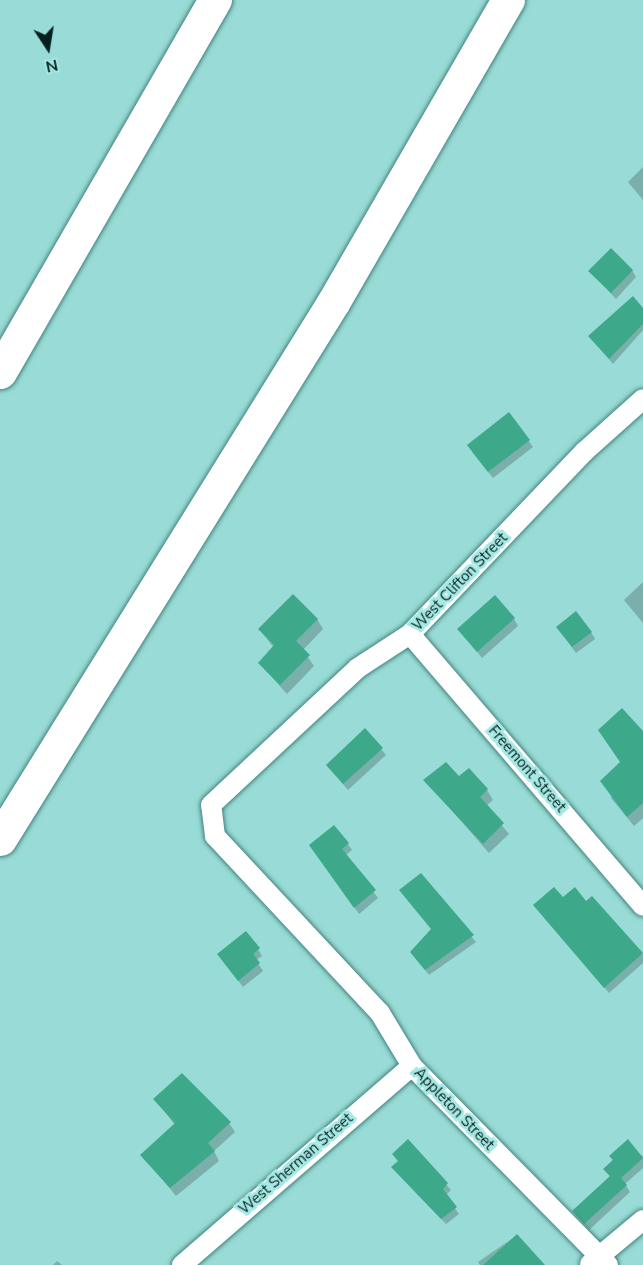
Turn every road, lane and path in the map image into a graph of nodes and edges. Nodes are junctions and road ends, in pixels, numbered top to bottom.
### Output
1 (215, 0) edge
2 (508, 0) edge
3 (0, 372) edge
4 (643, 399) edge
5 (410, 634) junction
6 (215, 836) joint
7 (0, 839) edge
8 (643, 906) edge
9 (412, 1066) junction
10 (643, 1220) edge
11 (598, 1262) edge
12 (182, 1265) edge

1 - 3 highway
2 - 7 highway
4 - 5 street, West Clifton Street
5 - 6 street, West Clifton Street
5 - 8 street, Freemont Street
6 - 9 street, Appleton Street
9 - 11 street, Appleton Street
9 - 12 street, West Sherman Street
10 - 11 street

